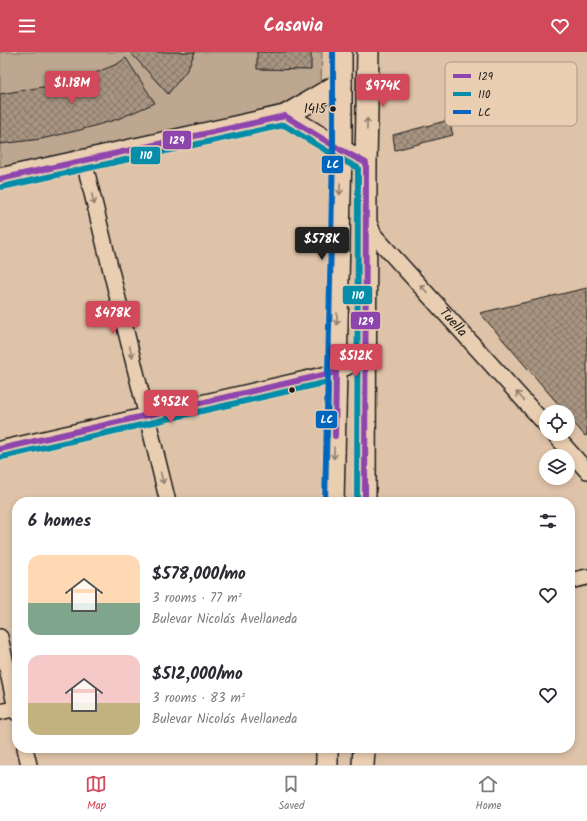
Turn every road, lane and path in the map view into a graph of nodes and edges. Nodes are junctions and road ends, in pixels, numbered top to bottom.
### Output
1 (341, 52) edge
2 (368, 52) edge
3 (341, 83) junction
4 (285, 116) junction
5 (341, 150) junction
6 (84, 161) junction
7 (366, 163) junction
8 (0, 179) edge
9 (366, 216) junction
10 (365, 359) junction
11 (336, 372) junction
12 (147, 415) junction
13 (539, 418) edge
14 (560, 441) edge
15 (0, 449) edge
16 (587, 471) edge
17 (167, 497) edge
18 (333, 497) edge
19 (365, 497) edge
20 (587, 577) edge
21 (575, 580) edge
22 (0, 637) edge
23 (12, 689) edge
24 (12, 711) edge
25 (0, 712) edge
26 (26, 753) edge
27 (327, 753) edge
28 (364, 753) edge
29 (29, 765) edge
30 (327, 765) edge
31 (363, 765) edge

1 - 3 main road
7 -> 2 main road
3 - 4 main road
3 - 5 main road
4 - 5 main road
4 - 6 main road
5 - 7 main road
5 -> 11 main road
6 - 8 main road
6 -> 12 street
7 - 9 main road
9 - 10 main road
13 -> 9 street, Tuella
10 - 11 street
10 - 19 main road
11 - 12 street
11 -> 18 main road
12 - 15 street
12 -> 17 street
14 - 16 street
20 - 21 street
22 - 23 street
24 - 25 street
26 - 29 street
27 - 30 main road
28 - 31 main road

